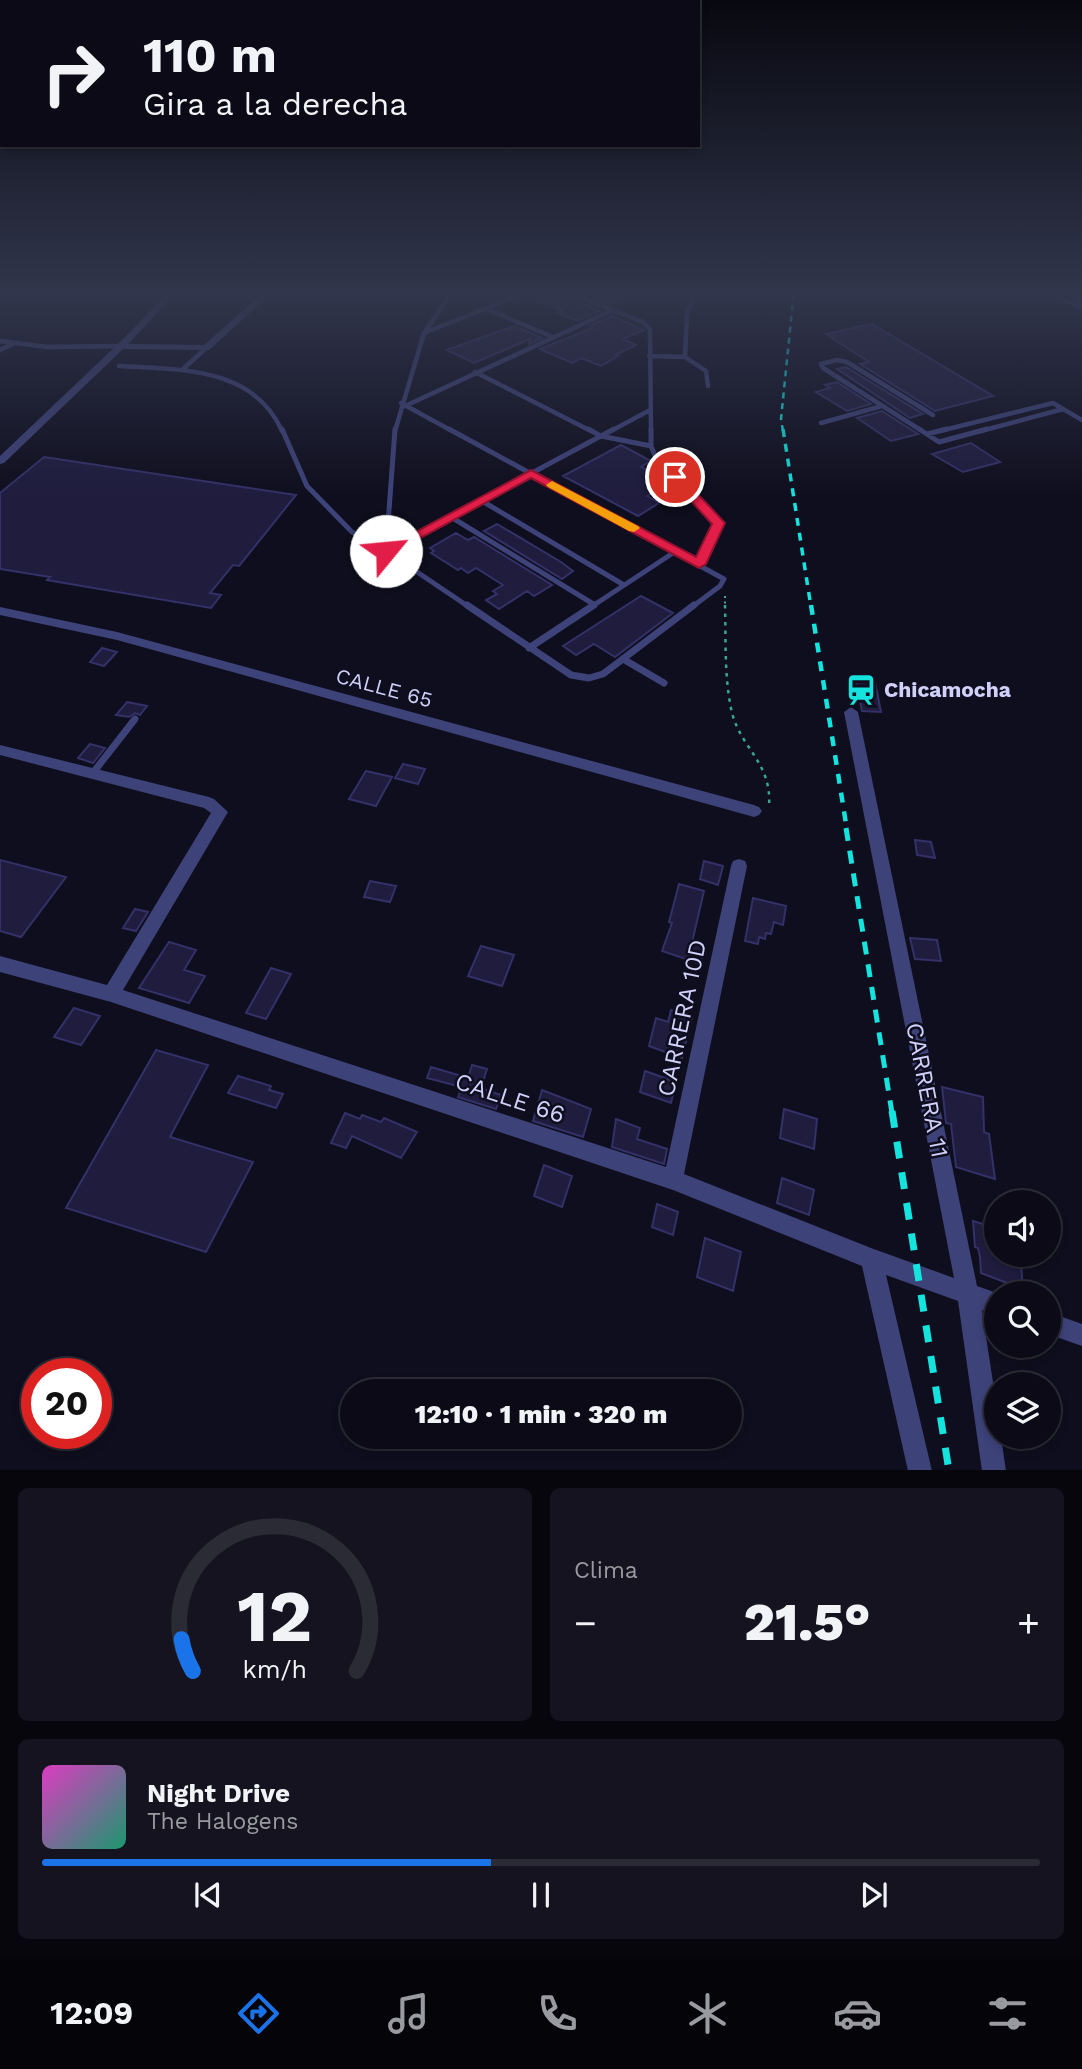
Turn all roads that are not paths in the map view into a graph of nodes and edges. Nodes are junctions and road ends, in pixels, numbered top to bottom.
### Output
1 (107, 360) edge
2 (193, 360) edge
3 (416, 360) edge
4 (502, 360) edge
5 (649, 360) edge
6 (690, 360) edge
7 (835, 360) edge
8 (839, 360) edge
9 (119, 366) dead end
10 (182, 370) junction
11 (475, 372) junction
12 (708, 386) dead end
13 (403, 405) junction
14 (882, 406) junction
15 (1063, 409) junction
16 (650, 410) junction
17 (933, 415) dead end
18 (1082, 420) edge
19 (821, 423) dead end
20 (927, 434) junction
21 (601, 436) junction
22 (650, 446) junction
23 (0, 461) edge
24 (531, 474) junction
25 (482, 500) junction
26 (451, 517) junction
27 (386, 551) junction
28 (676, 551) junction
29 (699, 564) junction
30 (624, 585) junction
31 (595, 605) junction
32 (0, 611) edge
33 (529, 649) junction
34 (623, 659) junction
35 (664, 683) dead end
36 (851, 712) dead end
37 (135, 719) dead end
38 (0, 750) edge
39 (92, 775) junction
40 (754, 811) road end
41 (739, 866) dead end
42 (0, 964) edge
43 (111, 994) junction
44 (673, 1180) junction
45 (871, 1259) junction
46 (968, 1294) junction
47 (984, 1300) edge
48 (1061, 1328) edge
49 (1082, 1335) edge
50 (920, 1470) edge
51 (995, 1470) edge

1 - 23 street
2 - 10 lane
3 - 13 lane
4 - 11 lane
5 - 16 lane
6 - 12 lane
7 - 14 lane
8 - 17 lane
9 - 10 lane
10 - 27 lane
11 - 13 lane
11 - 21 lane
13 - 24 lane
13 - 27 lane
14 - 19 lane
14 - 20 lane
15 - 18 lane
15 - 20 lane
15 - 20 lane
16 - 21 lane
16 - 22 lane
21 - 22 lane
21 - 24 lane
22 - 29 lane
24 - 25 lane
24 - 28 lane
25 - 26 lane
25 - 30 lane
26 - 27 lane
26 - 31 lane
27 - 33 lane
28 - 29 lane
28 - 30 lane
29 - 34 lane
30 - 31 lane
31 - 33 lane
32 - 40 street, CALLE 65
33 - 34 lane
34 - 35 lane
36 - 46 street, CARRERA 11
37 - 39 lane
38 - 39 street
39 - 43 street
41 - 44 street, CARRERA 10D
42 - 43 street, CALLE 66
43 - 44 street, CALLE 66
44 - 45 street, CALLE 66
45 - 46 street, CALLE 66
45 - 50 street
46 - 47 street, CALLE 66
46 - 51 street, CARRERA 11
48 - 49 street

